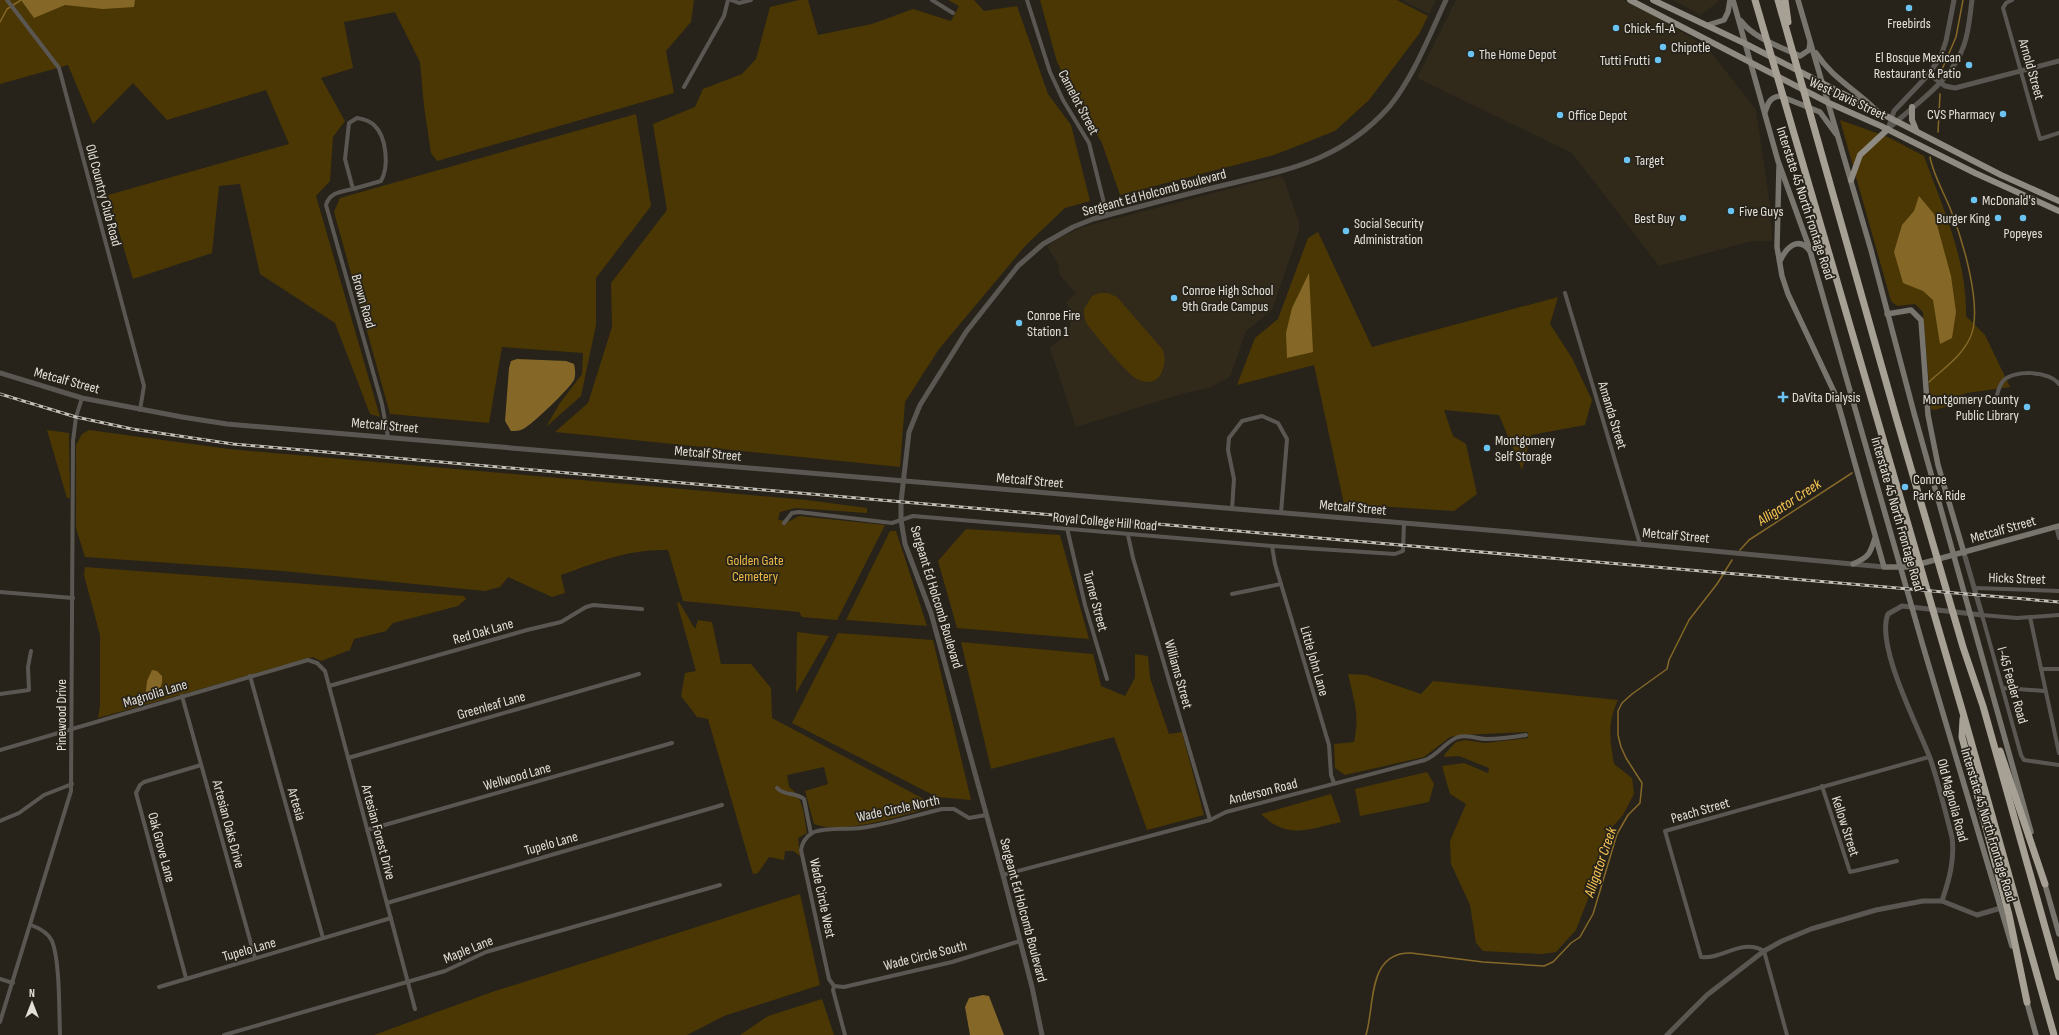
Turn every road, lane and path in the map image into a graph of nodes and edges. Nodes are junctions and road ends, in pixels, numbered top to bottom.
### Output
1 (729, 0) edge
2 (751, 0) edge
3 (932, 0) edge
4 (1027, 0) edge
5 (1446, 0) edge
6 (1630, 0) edge
7 (1653, 0) edge
8 (1730, 0) edge
9 (1733, 0) edge
10 (1755, 0) edge
11 (1778, 0) edge
12 (1785, 0) edge
13 (1798, 0) edge
14 (1954, 0) edge
15 (1972, 0) edge
16 (2012, 0) edge
17 (8, 2) edge
18 (954, 13) dead end
19 (1739, 18) junction
20 (1708, 25) junction
21 (1789, 36) junction
22 (1810, 41) junction
23 (1746, 44) junction
24 (1812, 48) junction
25 (2059, 61) edge
26 (1752, 64) junction
27 (2021, 71) junction
28 (1929, 74) junction
29 (1823, 83) junction
30 (1939, 83) junction
31 (684, 87) dead end
32 (1829, 103) junction
33 (1912, 107) junction
34 (1878, 111) junction
35 (1765, 112) junction
36 (1894, 120) junction
37 (1888, 129) junction
38 (1917, 132) junction
39 (2059, 133) edge
40 (1839, 138) junction
41 (1778, 161) junction
42 (1989, 169) junction
43 (1975, 173) junction
44 (1851, 180) junction
45 (353, 189) junction
46 (2059, 201) edge
47 (2059, 211) edge
48 (1107, 215) junction
49 (1811, 254) junction
50 (1780, 261) junction
51 (1565, 293) dead end
52 (1887, 314) junction
53 (0, 373) edge
54 (2059, 384) edge
55 (1997, 395) dead end
56 (82, 398) junction
57 (140, 410) junction
58 (388, 437) junction
59 (904, 482) junction
60 (1232, 509) junction
61 (1281, 513) junction
62 (901, 520) junction
63 (784, 523) dead end
64 (1404, 523) junction
65 (2058, 526) edge
66 (1067, 528) junction
67 (1128, 535) junction
68 (1876, 538) junction
69 (2059, 538) edge
70 (1640, 544) junction
71 (1272, 546) junction
72 (1964, 553) junction
73 (1853, 564) junction
74 (1884, 567) junction
75 (1281, 584) junction
76 (1975, 588) junction
77 (2059, 591) edge
78 (0, 592) edge
79 (1232, 594) dead end
80 (73, 598) junction
81 (642, 609) dead end
82 (1982, 615) junction
83 (2059, 615) edge
84 (2030, 617) junction
85 (32, 651) dead end
86 (317, 663) joint
87 (2041, 669) junction
88 (2059, 669) edge
89 (639, 674) dead end
90 (250, 676) junction
91 (1107, 679) dead end
92 (329, 686) junction
93 (2003, 688) junction
94 (2046, 691) junction
95 (0, 694) edge
96 (182, 696) junction
97 (1983, 706) junction
98 (1963, 713) junction
99 (72, 729) junction
100 (1526, 735) dead end
101 (672, 743) dead end
102 (0, 750) edge
103 (2059, 753) edge
104 (1929, 757) junction
105 (348, 758) junction
106 (201, 765) junction
107 (2059, 766) edge
108 (1334, 783) junction
109 (72, 784) junction
110 (1822, 786) junction
111 (777, 788) dead end
112 (722, 805) dead end
113 (986, 815) junction
114 (1210, 820) junction
115 (0, 821) edge
116 (368, 830) junction
117 (811, 834) junction
118 (1897, 861) dead end
119 (1003, 875) junction
120 (720, 884) dead end
121 (2045, 884) junction
122 (1942, 901) junction
123 (387, 903) junction
124 (2001, 908) junction
125 (391, 918) junction
126 (31, 924) junction
127 (2059, 934) edge
128 (323, 938) junction
129 (1020, 940) junction
130 (1764, 951) junction
131 (255, 958) junction
132 (2059, 977) edge
133 (186, 978) junction
134 (0, 979) edge
135 (408, 981) junction
136 (13, 982) junction
137 (159, 986) dead end
138 (834, 986) junction
139 (2027, 1002) junction
140 (415, 1009) dead end
141 (0, 1022) edge
142 (60, 1034) dead end
143 (224, 1035) edge
144 (845, 1035) edge
145 (1042, 1035) edge
146 (1667, 1035) edge
147 (1787, 1035) edge
148 (2036, 1035) edge
149 (2054, 1035) edge

1 - 2 street
1 - 31 street
3 - 18 street
4 - 48 street, Camelot Street
5 - 48 street, Sergeant Ed Holcomb Boulevard
6 - 26 main road, West Davis Street
7 - 20 main road, West Davis Street
8 - 20 main road
9 - 19 main road, Interstate 45 North Frontage Road
10 - 98 highway
11 - 21 highway
12 - 21 highway
13 - 22 main road
14 - 28 street
15 - 30 street
16 - 27 street, Arnold Street
17 - 57 street, Old Country Club Road
19 - 22 main road
19 - 23 main road, Interstate 45 North Frontage Road
20 - 23 main road, West Davis Street
21 - 97 highway
22 - 24 main road
23 - 26 main road, Interstate 45 North Frontage Road
23 - 29 main road, West Davis Street
24 - 29 main road
24 - 34 main road
25 - 27 street
26 - 32 main road, West Davis Street
26 - 35 main road, Interstate 45 North Frontage Road
27 - 30 street
27 - 39 street, Arnold Street
28 - 30 street
28 - 36 street
29 - 32 main road
29 - 34 main road, West Davis Street
30 - 33 street
32 - 37 main road, West Davis Street
32 - 40 main road
33 - 36 street
33 - 38 main road
34 - 36 main road, West Davis Street
35 - 40 main road
35 - 41 main road, Interstate 45 North Frontage Road
36 - 37 street
36 - 38 main road, West Davis Street
37 - 43 main road, West Davis Street
37 - 44 main road
38 - 42 main road, West Davis Street
40 - 44 main road
41 - 49 main road, Interstate 45 North Frontage Road
41 - 50 main road
42 - 43 main road
42 - 46 main road, West Davis Street
43 - 47 main road, West Davis Street
44 - 52 main road
45 - 45 street, Brown Road
45 - 58 street, Brown Road
48 - 59 street, Sergeant Ed Holcomb Boulevard
49 - 50 main road
49 - 124 main road, Interstate 45 North Frontage Road
50 - 68 main road
51 - 70 street, Amanda Street
52 - 72 main road
52 - 121 main road
53 - 56 street, Metcalf Street
54 - 55 street
56 - 57 street, Metcalf Street
56 - 80 street, Pinewood Drive
57 - 58 street, Metcalf Street
58 - 59 street, Metcalf Street
59 - 60 street, Metcalf Street
59 - 62 street, Sergeant Ed Holcomb Boulevard
60 - 61 street, Metcalf Street
60 - 61 street
61 - 64 street, Metcalf Street
62 - 63 street, Royal College Hill Road
62 - 66 street, Royal College Hill Road
62 - 113 street, Sergeant Ed Holcomb Boulevard
64 - 70 street, Metcalf Street
64 - 71 street, Royal College Hill Road
65 - 69 street
65 - 72 main road, Metcalf Street
66 - 67 street, Royal College Hill Road
66 - 91 street, Turner Street
67 - 71 street, Royal College Hill Road
67 - 114 street, Williams Street
68 - 73 main road
68 - 74 main road
70 - 73 street, Metcalf Street
71 - 75 street, Little John Lane
72 - 74 main road, Metcalf Street
72 - 76 street
73 - 74 street, Metcalf Street
75 - 79 street
75 - 108 street, Little John Lane
76 - 77 street, Hicks Street
76 - 82 street
78 - 80 street
80 - 99 street, Pinewood Drive
81 - 92 street, Red Oak Lane
82 - 84 street
82 - 93 street, I-45 Feeder Road
82 - 104 street, Old Magnolia Road
83 - 84 street
84 - 87 street
85 - 95 street
86 - 90 street, Magnolia Lane
86 - 92 street, Artesian Forest Drive
87 - 88 street
87 - 94 street
89 - 105 street, Greenleaf Lane
90 - 96 street, Magnolia Lane
90 - 128 street, Artesia
92 - 105 street, Artesian Forest Drive
93 - 94 street
93 - 107 street, I-45 Feeder Road
94 - 103 street
96 - 99 street, Magnolia Lane
96 - 106 street, Artesian Oaks Drive
97 - 121 highway
97 - 132 highway
98 - 139 highway
98 - 149 highway
99 - 102 street, Magnolia Lane
99 - 109 street, Pinewood Drive
100 - 108 street, Anderson Road
101 - 116 street, Wellwood Lane
104 - 110 street, Peach Street
104 - 122 street, Old Magnolia Road
105 - 116 street, Artesian Forest Drive
106 - 131 street, Artesian Oaks Drive
106 - 133 street, Oak Grove Lane
108 - 114 street, Anderson Road
109 - 115 street
109 - 126 street, Pinewood Drive
110 - 118 street, Kellow Street
110 - 130 street, Peach Street
111 - 117 street
112 - 123 street, Tupelo Lane
113 - 117 street, Wade Circle North
113 - 119 street, Sergeant Ed Holcomb Boulevard
114 - 119 street, Anderson Road
116 - 123 street, Artesian Forest Drive
117 - 138 street, Wade Circle West
119 - 129 street, Sergeant Ed Holcomb Boulevard
120 - 135 street, Maple Lane
121 - 127 main road
122 - 124 street
122 - 130 street
123 - 125 street, Artesian Forest Drive
124 - 139 main road, Interstate 45 North Frontage Road
125 - 128 street, Tupelo Lane
125 - 135 street, Artesian Forest Drive
126 - 136 street, Pinewood Drive
126 - 142 street
128 - 131 street, Tupelo Lane
129 - 138 street, Wade Circle South
129 - 145 street, Sergeant Ed Holcomb Boulevard
130 - 146 street
130 - 147 street
131 - 133 street, Tupelo Lane
133 - 137 street, Tupelo Lane
134 - 136 street
135 - 140 street, Artesian Forest Drive
135 - 143 street, Maple Lane
136 - 141 street, Pinewood Drive
138 - 144 street, Wade Circle West
139 - 148 main road, Interstate 45 North Frontage Road

